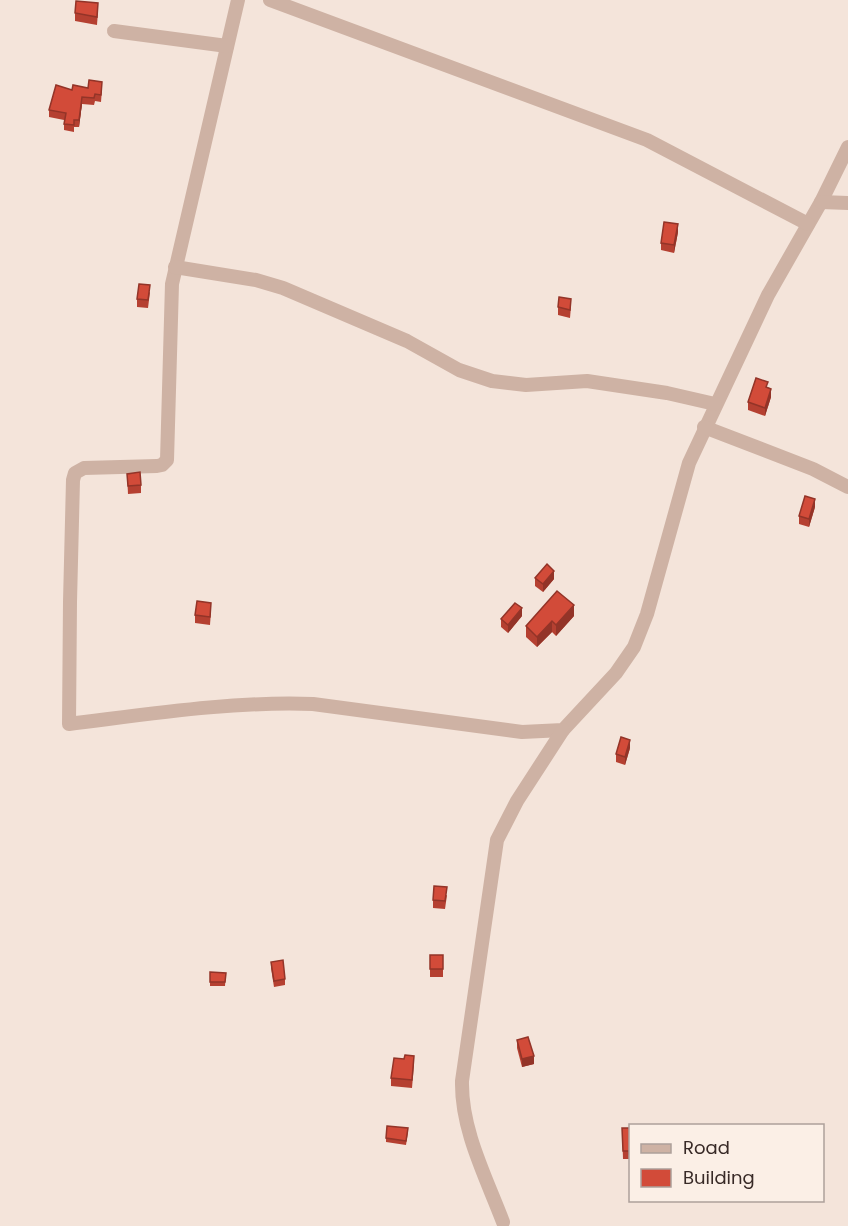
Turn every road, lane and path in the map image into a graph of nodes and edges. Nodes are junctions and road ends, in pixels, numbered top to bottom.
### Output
1 (238, 0) edge
2 (270, 0) edge
3 (114, 31) dead end
4 (227, 46) junction
5 (848, 147) edge
6 (820, 202) junction
7 (848, 203) edge
8 (808, 224) junction
9 (175, 267) junction
10 (715, 404) junction
11 (704, 427) junction
12 (848, 487) edge
13 (563, 730) junction
14 (503, 1222) dead end

1 - 4 street
2 - 8 street
3 - 4 street
4 - 9 street
5 - 6 street
6 - 7 street
6 - 8 street
8 - 10 street
9 - 10 street
9 - 13 street
10 - 11 street
11 - 12 street
11 - 13 street
13 - 14 street

